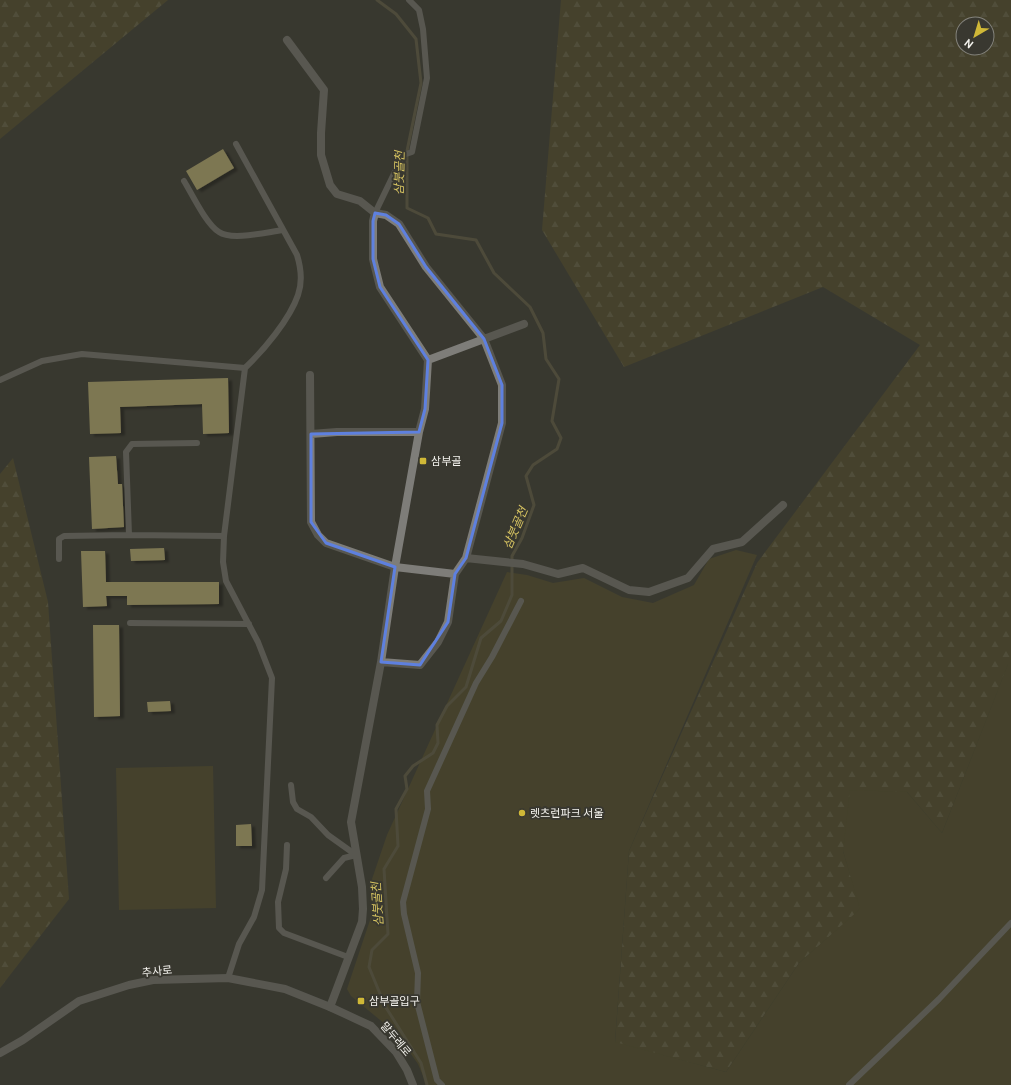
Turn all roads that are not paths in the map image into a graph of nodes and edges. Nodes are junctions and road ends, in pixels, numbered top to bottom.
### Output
1 (409, 0) edge
2 (286, 40) dead end
3 (236, 144) dead end
4 (184, 180) dead end
5 (375, 213) junction
6 (283, 230) junction
7 (524, 324) dead end
8 (484, 339) junction
9 (428, 360) junction
10 (245, 368) junction
11 (310, 375) dead end
12 (0, 380) edge
13 (419, 432) junction
14 (311, 434) junction
15 (197, 443) dead end
16 (782, 505) dead end
17 (129, 534) junction
18 (224, 536) junction
19 (466, 558) junction
20 (59, 559) dead end
21 (395, 567) junction
22 (456, 574) junction
23 (521, 601) dead end
24 (130, 623) dead end
25 (249, 624) junction
26 (381, 662) junction
27 (292, 785) dead end
28 (287, 845) dead end
29 (356, 855) junction
30 (326, 878) dead end
31 (1011, 923) edge
32 (348, 957) junction
33 (228, 978) junction
34 (330, 1007) junction
35 (0, 1053) edge
36 (413, 1085) edge
37 (442, 1085) edge
38 (849, 1085) edge

1 - 5 lane
2 - 5 street
3 - 6 lane
4 - 6 lane
5 - 8 street
5 - 9 street
6 - 10 lane
7 - 8 street
8 - 9 street
8 - 19 street
9 - 13 street
10 - 12 lane
10 - 18 lane
11 - 14 street
13 - 14 street
13 - 21 street
14 - 21 street
15 - 17 lane
16 - 19 street
17 - 18 lane
17 - 20 lane
18 - 25 lane
19 - 22 street
21 - 22 street
21 - 26 street
22 - 26 street
23 - 37 lane
24 - 25 lane
25 - 33 lane
26 - 29 street
27 - 29 lane
28 - 32 lane
29 - 30 lane
29 - 32 street
31 - 38 lane
32 - 34 street
33 - 34 street, 추사로
33 - 35 street, 추사로
34 - 36 street, 말두레로

